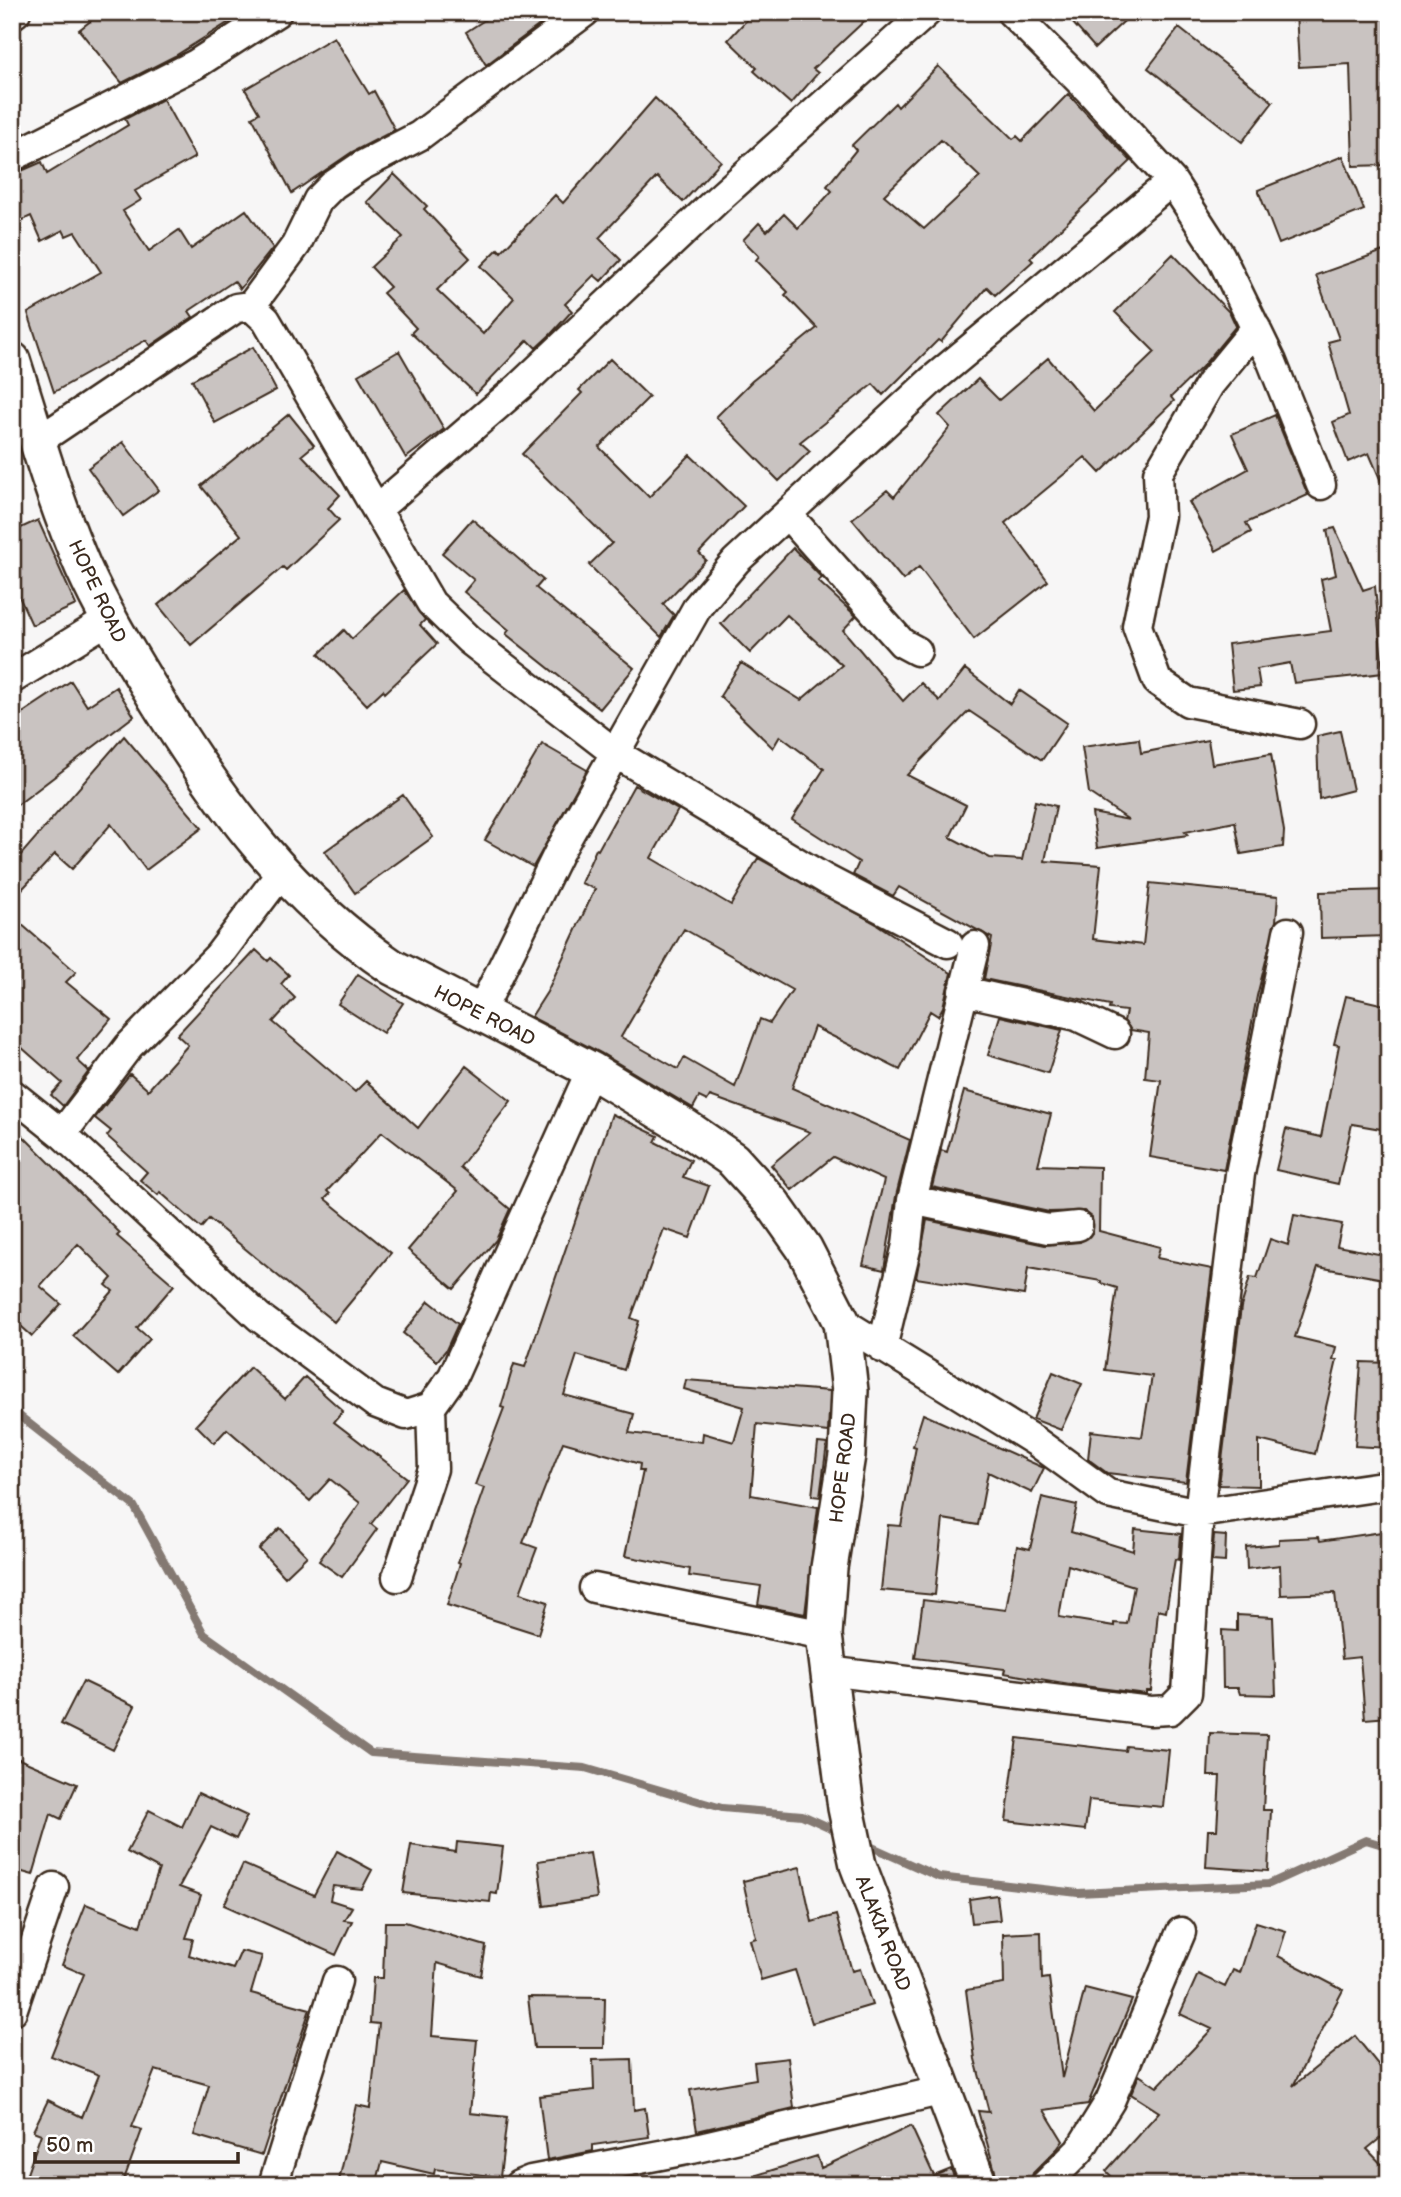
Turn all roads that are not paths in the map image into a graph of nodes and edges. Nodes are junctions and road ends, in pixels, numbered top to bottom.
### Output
1 (277, 12) edge
2 (585, 12) edge
3 (927, 12) edge
4 (1011, 12) edge
5 (12, 157) edge
6 (1172, 181) junction
7 (250, 306) junction
8 (1256, 328) junction
9 (12, 360) edge
10 (38, 441) junction
11 (1321, 485) dead end
12 (377, 509) junction
13 (787, 514) junction
14 (107, 620) junction
15 (917, 651) dead end
16 (12, 679) edge
17 (1300, 724) dead end
18 (615, 754) junction
19 (281, 873) junction
20 (1288, 932) dead end
21 (963, 991) junction
22 (480, 1013) junction
23 (1115, 1034) dead end
24 (591, 1070) junction
25 (12, 1094) edge
26 (62, 1134) junction
27 (912, 1200) junction
28 (1078, 1226) dead end
29 (842, 1322) junction
30 (882, 1348) junction
31 (430, 1407) junction
32 (1389, 1485) edge
33 (1199, 1513) junction
34 (397, 1577) dead end
35 (594, 1588) dead end
36 (824, 1635) junction
37 (828, 1671) junction
38 (54, 1887) dead end
39 (1181, 1933) dead end
40 (337, 1981) dead end
41 (12, 2011) edge
42 (944, 2090) junction
43 (273, 2185) edge
44 (519, 2185) edge
45 (979, 2185) edge
46 (1045, 2185) edge

1 - 5 street
2 - 7 street
3 - 12 street
4 - 6 street
6 - 8 street
6 - 13 street
7 - 10 street
7 - 12 street
8 - 11 street
8 - 17 street
9 - 10 street, HOPE ROAD
10 - 14 street, HOPE ROAD
12 - 18 street
13 - 15 street
13 - 18 street
14 - 16 street
14 - 19 street, HOPE ROAD
18 - 21 street
18 - 22 street
19 - 22 street, HOPE ROAD
19 - 26 street
20 - 33 street
21 - 23 street
21 - 27 street
22 - 24 street, HOPE ROAD
24 - 29 street, HOPE ROAD
24 - 31 street
25 - 26 street
26 - 31 street
27 - 28 street
27 - 30 street
29 - 30 street
29 - 36 street, HOPE ROAD
30 - 33 street
31 - 34 street
32 - 33 street
33 - 37 street
35 - 36 street
36 - 37 street, HOPE ROAD
37 - 42 street, ALAKIA ROAD
38 - 41 street
39 - 46 street
40 - 43 street
42 - 44 street
42 - 45 street, ALAKIA ROAD

